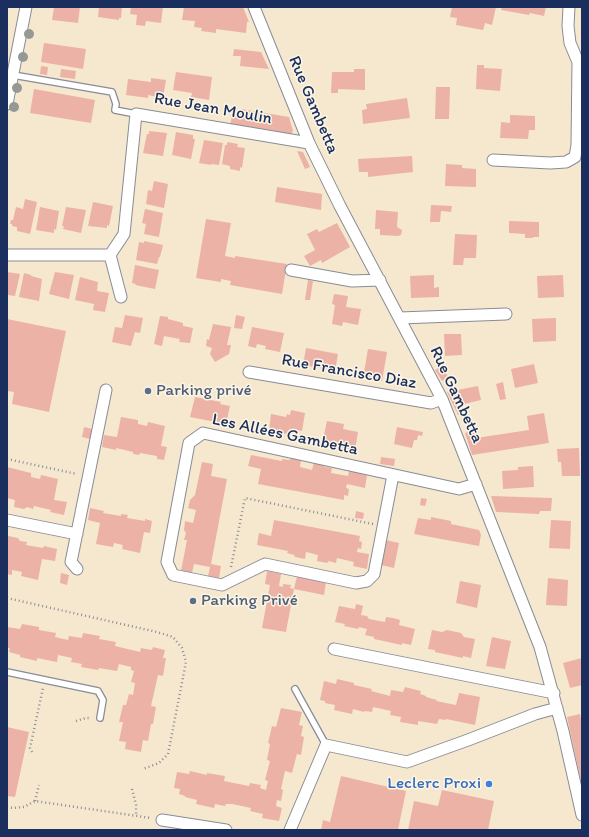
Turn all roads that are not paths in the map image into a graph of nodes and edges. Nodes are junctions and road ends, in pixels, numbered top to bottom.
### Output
1 (26, 7) edge
2 (254, 7) edge
3 (569, 7) edge
4 (13, 75) junction
5 (7, 104) edge
6 (136, 114) junction
7 (309, 143) junction
8 (493, 160) dead end
9 (7, 255) edge
10 (110, 255) junction
11 (291, 270) dead end
12 (380, 280) junction
13 (121, 297) dead end
14 (506, 314) dead end
15 (400, 318) junction
16 (249, 372) dead end
17 (106, 390) dead end
18 (442, 399) junction
19 (393, 475) junction
20 (476, 484) junction
21 (7, 520) edge
22 (77, 534) junction
23 (77, 569) dead end
24 (334, 649) dead end
25 (7, 672) edge
26 (295, 689) dead end
27 (554, 693) junction
28 (557, 708) junction
29 (100, 718) road end
30 (326, 745) junction
31 (582, 815) edge
32 (162, 820) road end
33 (226, 830) edge
34 (290, 830) edge

1 - 4 street
2 - 7 street, Rue Gambetta
3 - 8 street
4 - 5 street
4 - 6 lane
6 - 7 street, Rue Jean Moulin
6 - 10 street, Rue Jean Moulin
7 - 12 street, Rue Gambetta
9 - 10 street
10 - 13 street
11 - 12 street
12 - 15 street, Rue Gambetta
14 - 15 street
15 - 18 street, Rue Gambetta
16 - 18 street, Rue Francisco Diaz
17 - 22 street
18 - 20 street, Rue Gambetta
19 - 19 street, Les Allées Gambetta
19 - 20 street, Les Allées Gambetta
20 - 27 street, Rue Gambetta
21 - 22 street
22 - 23 street
24 - 27 street
25 - 29 lane
26 - 30 lane
27 - 28 street, Rue Gambetta
28 - 30 street
28 - 31 street, Rue Gambetta
30 - 34 street
32 - 33 street

